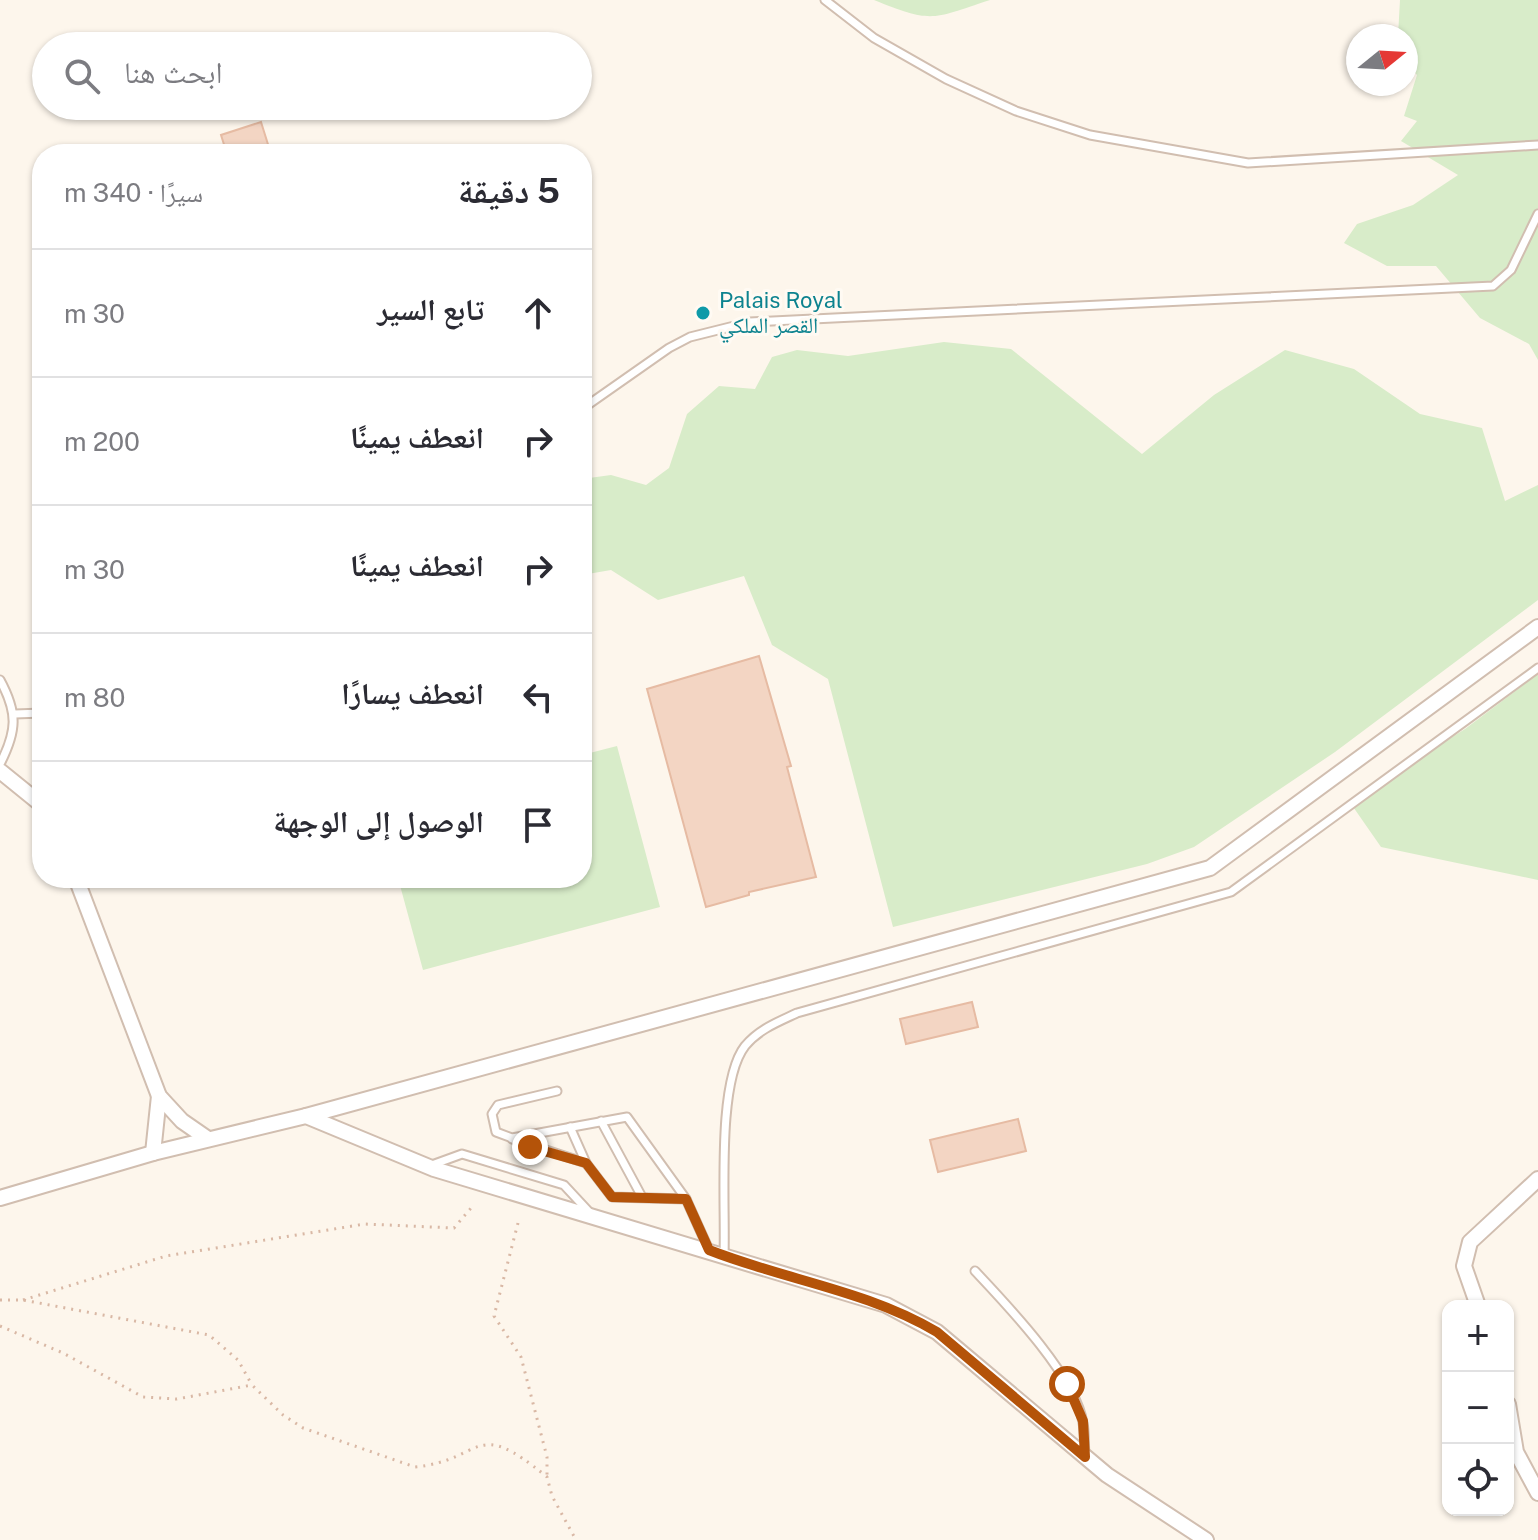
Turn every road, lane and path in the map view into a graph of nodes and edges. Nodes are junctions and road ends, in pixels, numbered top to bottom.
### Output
1 (825, 0) edge
2 (1538, 145) edge
3 (1538, 214) edge
4 (592, 402) edge
5 (1538, 627) edge
6 (1538, 668) edge
7 (0, 680) edge
8 (32, 713) edge
9 (15, 714) junction
10 (0, 764) edge
11 (0, 771) edge
12 (32, 797) edge
13 (80, 888) edge
14 (557, 1091) dead end
15 (159, 1096) junction
16 (306, 1116) junction
17 (601, 1121) junction
18 (570, 1127) junction
19 (507, 1136) junction
20 (208, 1139) junction
21 (153, 1153) junction
22 (586, 1163) junction
23 (427, 1166) junction
24 (1538, 1179) edge
25 (642, 1197) junction
26 (0, 1198) edge
27 (686, 1199) junction
28 (471, 1208) dead end
29 (592, 1217) junction
30 (518, 1223) dead end
31 (709, 1250) junction
32 (724, 1256) junction
33 (975, 1271) dead end
34 (0, 1300) edge
35 (23, 1300) junction
36 (1476, 1300) edge
37 (0, 1326) edge
38 (252, 1385) junction
39 (1514, 1440) edge
40 (1085, 1457) junction
41 (547, 1477) junction
42 (1538, 1493) edge
43 (576, 1540) edge
44 (1206, 1540) edge

1 - 2 lane
3 - 4 lane
5 - 16 street
6 - 32 lane
7 - 9 lane
8 - 9 lane
9 - 10 lane
11 - 12 street
13 - 15 street
14 - 19 lane
15 - 20 street
15 - 21 street
16 - 20 street
16 - 23 street
17 - 18 lane
17 - 25 lane
17 - 27 lane
18 - 19 lane
18 - 22 lane
19 - 22 lane
20 - 21 street
21 - 26 street
22 - 25 lane
23 - 29 street
23 - 29 lane
24 - 36 street
25 - 27 lane
27 - 31 lane
28 - 35 path
29 - 31 street
30 - 41 path
31 - 32 street
32 - 40 street
33 - 40 lane
34 - 35 path
35 - 38 path
37 - 38 path
38 - 41 path
39 - 42 street
40 - 44 street
41 - 43 path

